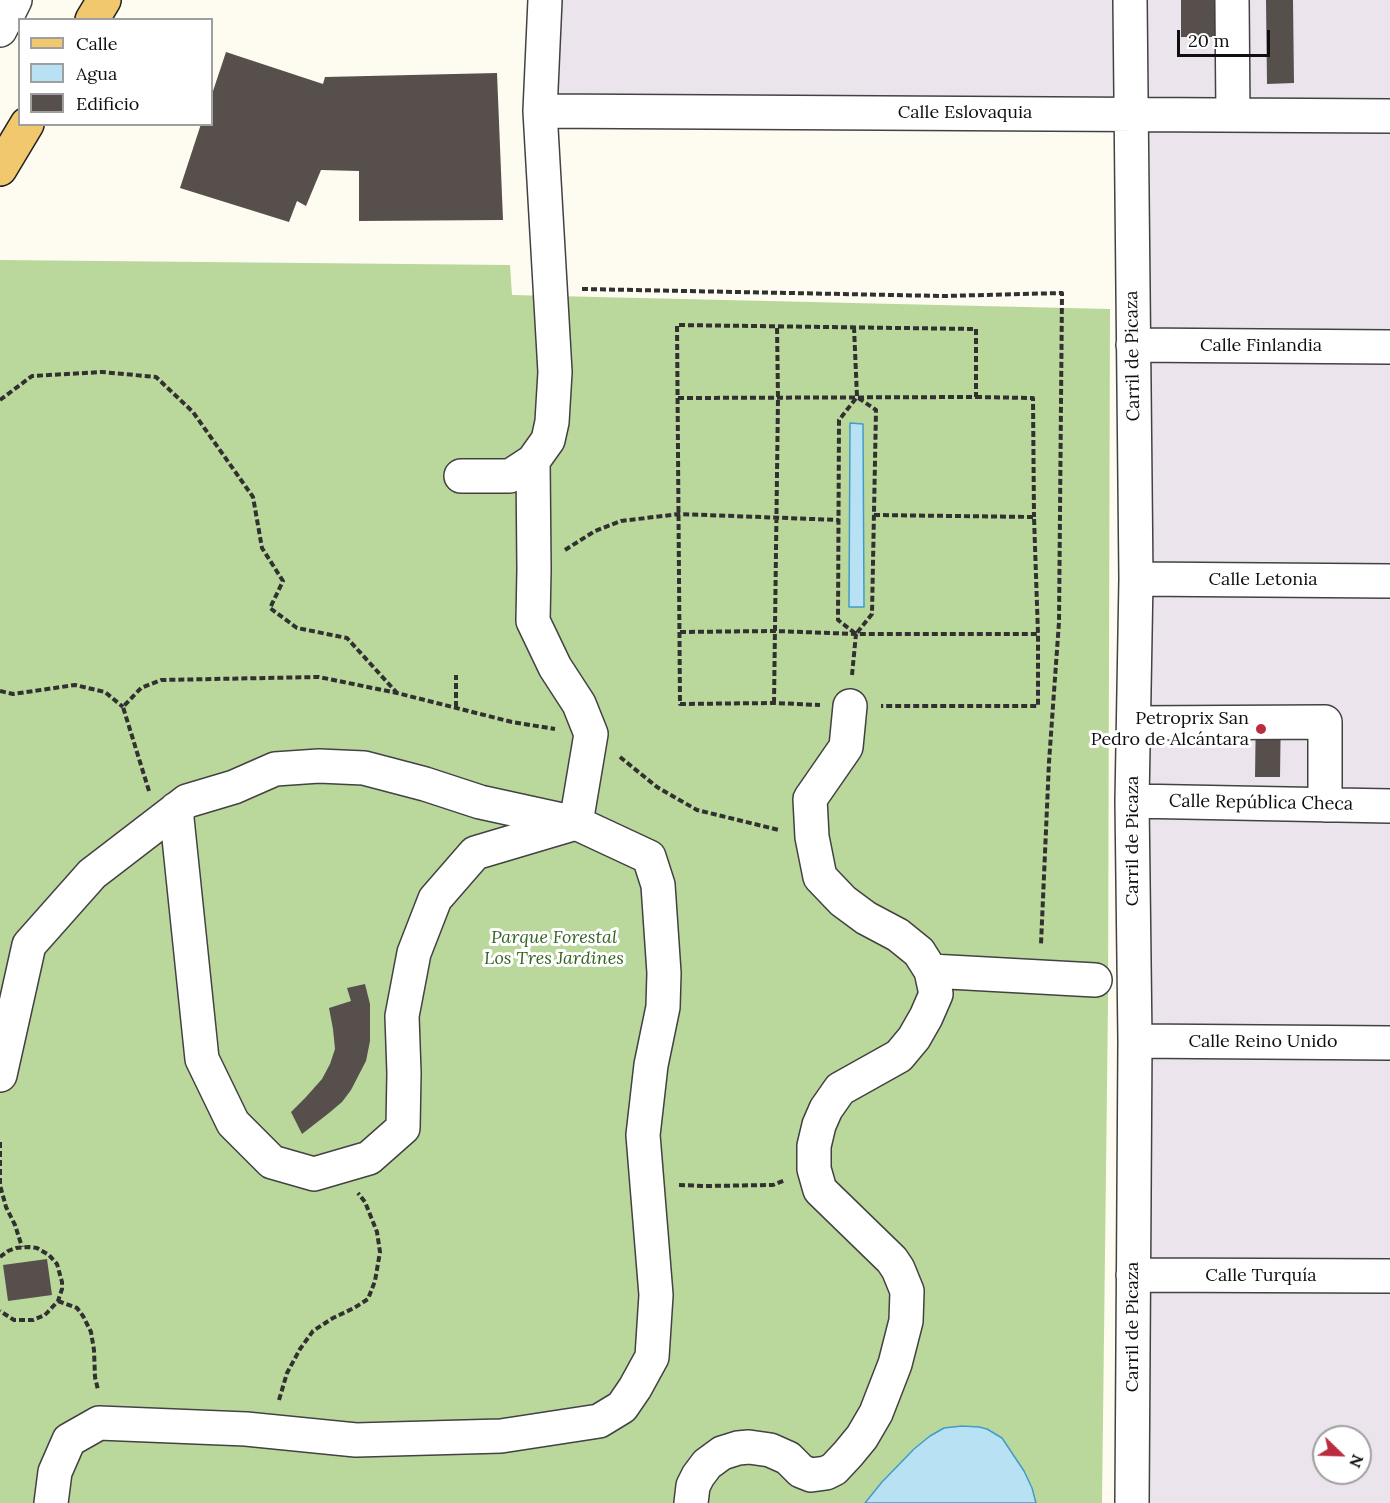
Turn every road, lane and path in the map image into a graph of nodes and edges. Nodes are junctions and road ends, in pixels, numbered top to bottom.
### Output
1 (15, 0) edge
2 (104, 0) edge
3 (545, 0) edge
4 (1130, 0) edge
5 (1232, 0) edge
6 (93, 18) edge
7 (0, 30) edge
8 (540, 111) junction
9 (1131, 114) junction
10 (1233, 115) junction
11 (1390, 116) edge
12 (26, 126) edge
13 (0, 169) edge
14 (551, 288) junction
15 (777, 326) junction
16 (854, 327) junction
17 (1133, 345) junction
18 (1390, 347) edge
19 (857, 397) junction
20 (976, 397) junction
21 (678, 398) junction
22 (778, 398) junction
23 (0, 400) edge
24 (533, 461) junction
25 (460, 476) dead end
26 (679, 514) junction
27 (874, 515) junction
28 (1034, 516) junction
29 (777, 517) junction
30 (839, 520) junction
31 (534, 568) junction
32 (1136, 579) junction
33 (1390, 581) edge
34 (775, 631) junction
35 (680, 632) junction
36 (856, 634) junction
37 (1038, 634) junction
38 (456, 675) dead end
39 (0, 691) edge
40 (397, 693) junction
41 (774, 704) junction
42 (850, 706) junction
43 (123, 707) junction
44 (456, 708) junction
45 (1134, 723) junction
46 (591, 734) junction
47 (1132, 801) junction
48 (1325, 805) junction
49 (1390, 806) edge
50 (167, 816) junction
51 (576, 823) junction
52 (812, 837) junction
53 (931, 971) junction
54 (1039, 977) junction
55 (1095, 980) dead end
56 (1135, 1041) junction
57 (1390, 1042) edge
58 (0, 1075) edge
59 (0, 1142) edge
60 (336, 1168) junction
61 (814, 1170) junction
62 (647, 1184) junction
63 (22, 1247) junction
64 (0, 1257) edge
65 (1133, 1275) junction
66 (1390, 1276) edge
67 (58, 1301) junction
68 (0, 1311) edge
69 (106, 1424) junction
70 (270, 1432) junction
71 (51, 1503) edge
72 (691, 1503) edge
73 (1132, 1503) edge

1 - 7 street
2 - 6 main road
3 - 8 street
4 - 9 street, Carril de Picaza
5 - 10 street
8 - 9 street, Calle Eslovaquia
8 - 14 street
9 - 10 street, Calle Eslovaquia
9 - 17 street, Carril de Picaza
10 - 11 street, Calle Eslovaquia
12 - 13 main road
14 - 24 street
14 - 54 path
15 - 16 path
15 - 21 path
15 - 22 path
16 - 19 path
16 - 20 path
17 - 18 street, Calle Finlandia
17 - 32 street, Carril de Picaza
19 - 20 path
19 - 22 path
19 - 27 path
19 - 30 path
20 - 28 path
21 - 22 path
21 - 26 path
22 - 29 path
23 - 40 path
24 - 25 street
24 - 31 street
26 - 29 path
26 - 31 path
26 - 35 path
27 - 28 path
27 - 36 path
28 - 37 path
29 - 30 path
29 - 34 path
30 - 36 path
31 - 46 street
32 - 33 street, Calle Letonia
32 - 45 street, Carril de Picaza
34 - 35 path
34 - 36 path
34 - 41 path
35 - 41 path
36 - 37 path
36 - 42 path
37 - 42 path
38 - 44 path
39 - 43 path
40 - 43 path
40 - 44 path
41 - 42 path
42 - 52 street
43 - 50 path
44 - 46 path
45 - 47 street, Carril de Picaza
45 - 48 street
46 - 51 street
46 - 52 path
47 - 48 street, Calle República Checa
47 - 56 street, Carril de Picaza
48 - 49 street, Calle República Checa
50 - 51 street
50 - 58 street
50 - 60 street
51 - 60 street
51 - 62 street
52 - 53 street
53 - 54 street
53 - 61 street
54 - 55 street
56 - 57 street, Calle Reino Unido
56 - 65 street, Carril de Picaza
59 - 63 path
60 - 70 path
61 - 62 path
61 - 72 street
62 - 70 street
63 - 64 path
63 - 67 path
65 - 66 street, Calle Turquía
65 - 73 street, Carril de Picaza
67 - 68 path
67 - 69 path
69 - 70 street
69 - 71 street

